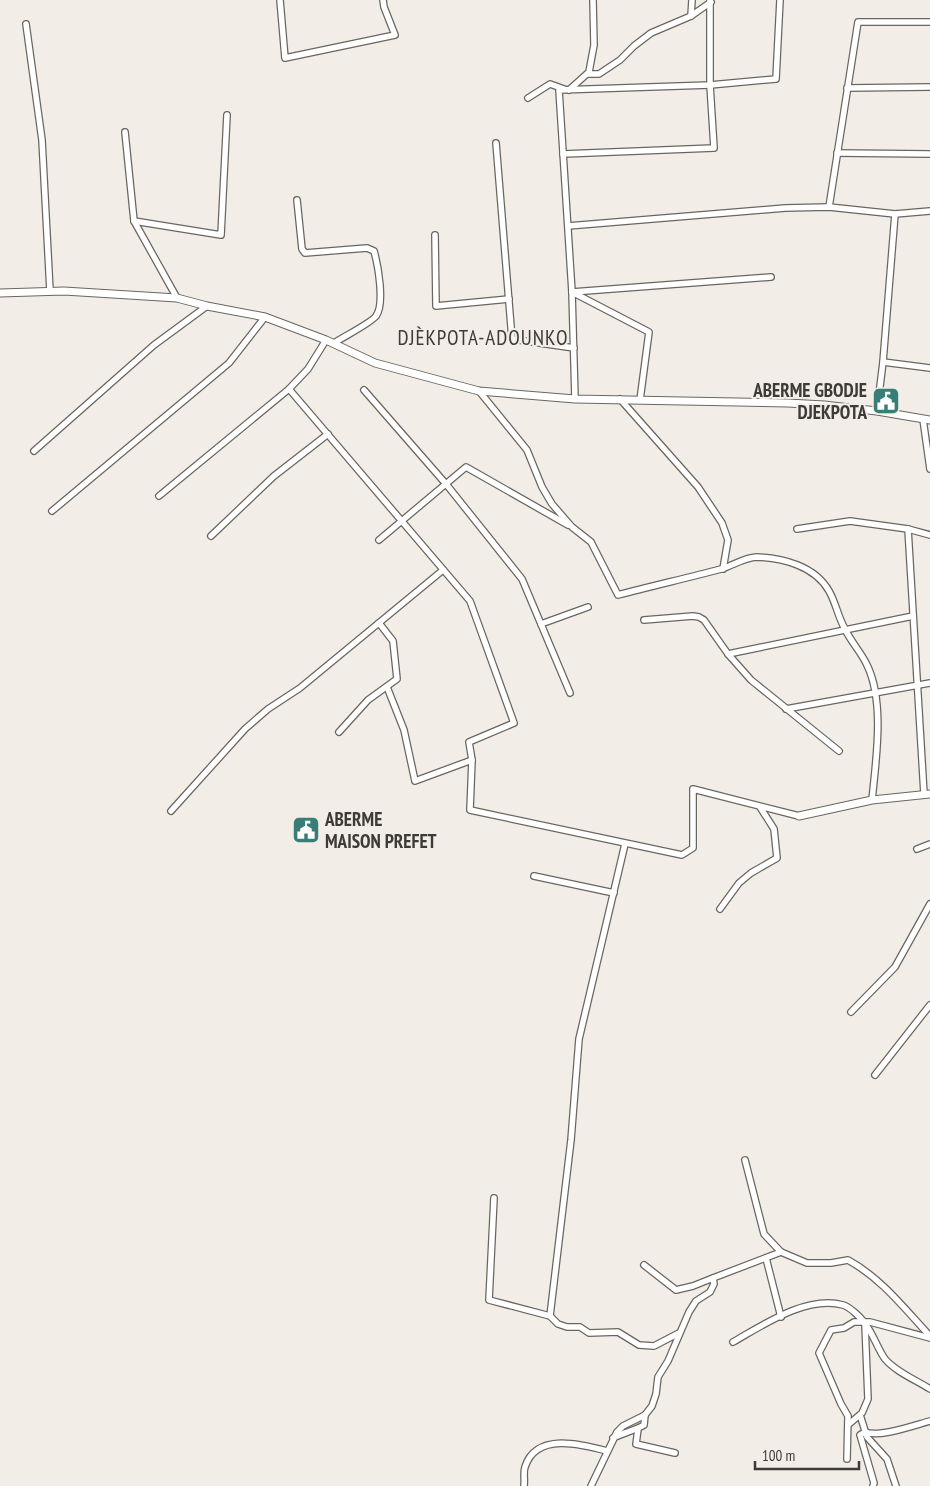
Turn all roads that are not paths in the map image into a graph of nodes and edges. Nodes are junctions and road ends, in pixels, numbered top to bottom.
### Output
1 (280, 0) edge
2 (383, 0) edge
3 (592, 0) edge
4 (692, 0) edge
5 (780, 0) edge
6 (710, 1) edge
7 (691, 16) junction
8 (930, 22) edge
9 (26, 24) dead end
10 (588, 74) junction
11 (710, 85) junction
12 (847, 88) junction
13 (930, 88) edge
14 (568, 90) junction
15 (528, 98) dead end
16 (227, 115) dead end
17 (125, 132) dead end
18 (496, 143) dead end
19 (837, 153) junction
20 (563, 154) junction
21 (930, 154) edge
22 (297, 200) dead end
23 (828, 207) junction
24 (930, 211) edge
25 (895, 214) junction
26 (134, 222) junction
27 (568, 226) junction
28 (435, 235) dead end
29 (771, 277) dead end
30 (50, 291) junction
31 (572, 292) junction
32 (0, 293) edge
33 (177, 298) junction
34 (509, 299) junction
35 (207, 306) junction
36 (266, 317) junction
37 (326, 340) junction
38 (334, 343) junction
39 (574, 348) junction
40 (883, 362) junction
41 (930, 368) edge
42 (289, 389) junction
43 (364, 390) dead end
44 (478, 391) junction
45 (575, 399) junction
46 (620, 399) junction
47 (640, 400) junction
48 (877, 411) junction
49 (927, 419) edge
50 (328, 434) junction
51 (34, 451) dead end
52 (930, 469) edge
53 (446, 484) junction
54 (159, 496) dead end
55 (52, 512) dead end
56 (402, 521) junction
57 (572, 527) junction
58 (797, 529) dead end
59 (908, 529) junction
60 (930, 534) edge
61 (211, 536) dead end
62 (379, 540) dead end
63 (723, 568) junction
64 (443, 570) junction
65 (588, 607) dead end
66 (913, 616) junction
67 (644, 620) dead end
68 (380, 623) junction
69 (541, 624) junction
70 (845, 630) junction
71 (728, 654) junction
72 (930, 683) edge
73 (917, 684) junction
74 (387, 687) junction
75 (875, 692) junction
76 (570, 693) dead end
77 (786, 709) junction
78 (339, 732) dead end
79 (839, 751) dead end
80 (472, 760) junction
81 (927, 794) edge
82 (872, 800) junction
83 (760, 807) junction
84 (171, 811) dead end
85 (799, 816) joint
86 (625, 844) junction
87 (930, 844) edge
88 (917, 849) dead end
89 (534, 876) dead end
90 (614, 893) junction
91 (930, 904) edge
92 (720, 909) dead end
93 (930, 1005) edge
94 (851, 1012) dead end
95 (875, 1075) dead end
96 (745, 1160) dead end
97 (494, 1198) dead end
98 (781, 1252) junction
99 (766, 1258) junction
100 (644, 1266) dead end
101 (713, 1278) junction
102 (550, 1316) junction
103 (781, 1317) junction
104 (864, 1322) junction
105 (679, 1333) junction
106 (930, 1337) edge
107 (733, 1342) dead end
108 (930, 1389) edge
109 (645, 1415) junction
110 (860, 1415) junction
111 (930, 1421) edge
112 (849, 1424) junction
113 (638, 1429) junction
114 (865, 1432) junction
115 (613, 1438) junction
116 (607, 1451) junction
117 (675, 1453) dead end
118 (847, 1459) dead end
119 (524, 1486) edge
120 (591, 1486) edge
121 (873, 1486) edge
122 (896, 1486) edge

1 - 2 street
3 - 10 street
4 - 7 street
5 - 11 street
6 - 7 street
6 - 11 street
7 - 10 street
8 - 12 street
9 - 30 street
10 - 14 street
11 - 14 street
11 - 20 street
12 - 13 street
12 - 19 street
14 - 15 street
14 - 20 street
16 - 26 street
17 - 26 street
18 - 34 street
19 - 21 street
19 - 23 street
20 - 27 street
22 - 38 street
23 - 25 street
23 - 27 street
24 - 25 street
25 - 40 street
26 - 33 street
27 - 31 street
28 - 34 street
29 - 31 street
30 - 32 street
30 - 33 street
31 - 39 street
31 - 47 street
33 - 35 street
34 - 39 street
35 - 36 street
35 - 51 street
36 - 37 street
36 - 55 street
37 - 38 street
37 - 42 street
38 - 44 street
39 - 45 street
40 - 41 street
40 - 48 street
42 - 50 street
42 - 54 street
43 - 53 street
44 - 45 street
44 - 57 street
45 - 46 street
46 - 47 street
46 - 63 street
47 - 48 street
48 - 49 street
49 - 52 street
50 - 56 street
50 - 61 street
53 - 56 street
53 - 57 street
53 - 69 street
56 - 62 street
56 - 64 street
57 - 63 street
58 - 59 street
59 - 60 street
59 - 66 street
63 - 70 street
64 - 68 street
64 - 80 street
65 - 69 street
66 - 70 street
66 - 73 street
67 - 71 street
68 - 74 street
68 - 84 street
69 - 76 street
70 - 71 street
70 - 75 street
71 - 77 street
72 - 73 street
73 - 75 street
73 - 81 street
74 - 78 street
74 - 80 street
75 - 77 street
75 - 82 street
77 - 79 street
80 - 86 street
81 - 82 street
82 - 85 street
83 - 85 street
83 - 86 street
83 - 92 street
86 - 90 street
87 - 88 street
89 - 90 street
90 - 102 street
91 - 94 street
93 - 95 street
96 - 98 street
97 - 102 street
98 - 99 street
98 - 106 street
99 - 101 street
99 - 103 street
100 - 101 street
101 - 105 street
102 - 105 street
103 - 104 street
103 - 107 street
104 - 106 street
104 - 108 street
104 - 110 street
104 - 112 street
105 - 109 street
109 - 113 street
109 - 115 street
110 - 112 street
110 - 114 street
111 - 114 street
112 - 118 street
113 - 115 street
113 - 117 street
114 - 121 street
114 - 122 street
115 - 116 street
116 - 119 street
116 - 120 street

